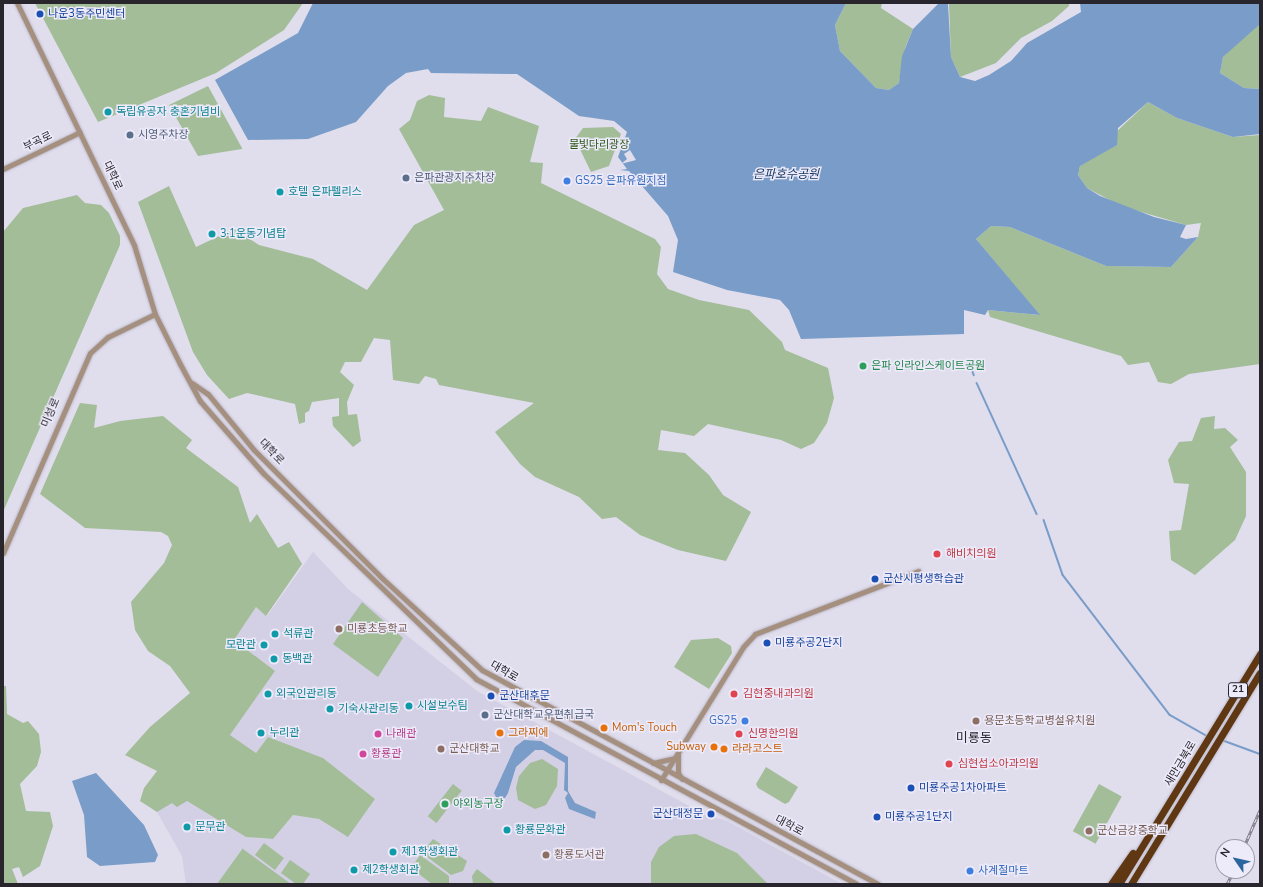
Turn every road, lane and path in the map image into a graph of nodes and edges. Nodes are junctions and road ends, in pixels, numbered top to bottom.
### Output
1 (17, 3) edge
2 (80, 132) junction
3 (3, 169) edge
4 (155, 314) junction
5 (191, 382) junction
6 (3, 553) edge
7 (918, 571) dead end
8 (1260, 654) edge
9 (1260, 673) edge
10 (677, 755) junction
11 (649, 762) junction
12 (1193, 765) junction
13 (666, 771) junction
14 (661, 780) junction
15 (683, 780) junction
16 (856, 884) edge
17 (878, 884) edge
18 (1111, 884) edge
19 (1119, 884) edge
20 (1131, 884) edge

1 - 2 street, 대학로
2 - 3 street, 부곡로
2 - 4 street, 대학로
4 - 5 street, 대학로
4 - 6 street, 미성로
5 - 11 street, 대학로
5 - 14 street, 대학로
7 - 10 street
8 - 12 highway, 새만금북로 / 21
9 - 20 highway, 새만금북로 / 21
10 - 11 street
10 - 13 street
10 - 15 street
11 - 13 street, 대학로
12 - 18 highway
12 - 19 highway, 새만금북로 / 21
13 - 14 street
13 - 15 street, 대학로
14 - 16 street, 대학로
15 - 17 street, 대학로

